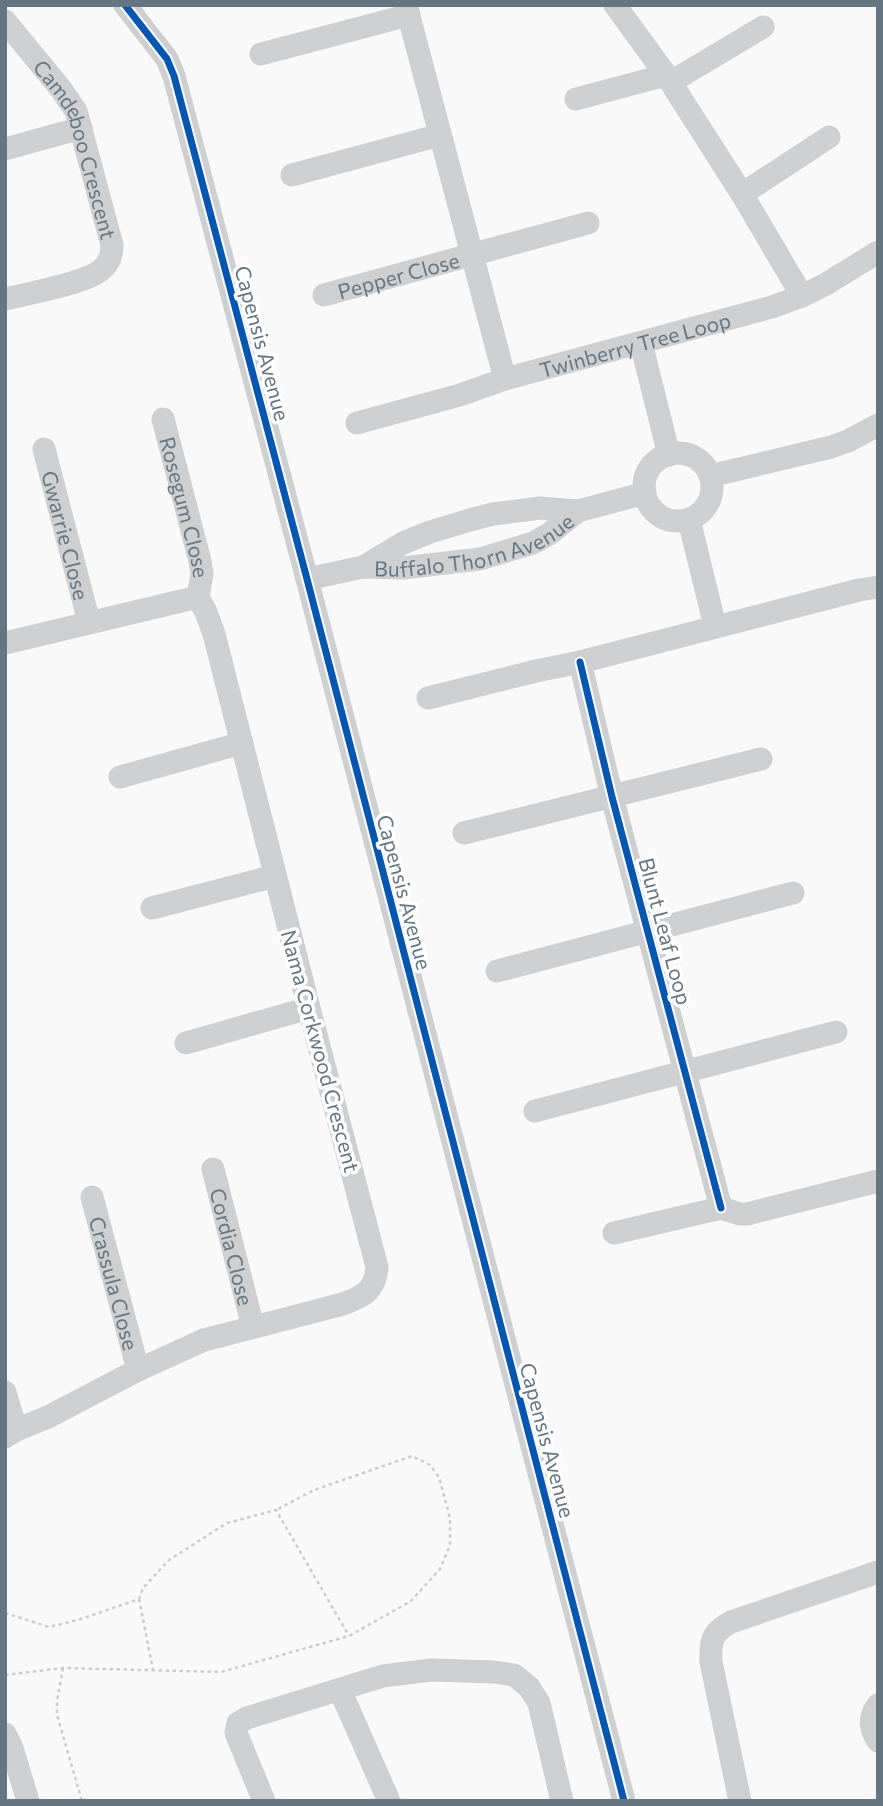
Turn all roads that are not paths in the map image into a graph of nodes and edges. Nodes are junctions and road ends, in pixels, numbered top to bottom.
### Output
1 (124, 5) edge
2 (615, 5) edge
3 (408, 10) edge
4 (5, 22) edge
5 (763, 27) dead end
6 (261, 54) dead end
7 (669, 78) junction
8 (576, 99) dead end
9 (81, 128) junction
10 (440, 135) junction
11 (829, 137) dead end
12 (5, 149) edge
13 (292, 175) dead end
14 (742, 194) junction
15 (588, 222) dead end
16 (878, 252) edge
17 (473, 254) junction
18 (324, 295) dead end
19 (802, 296) junction
20 (5, 299) edge
21 (641, 343) junction
22 (505, 379) junction
23 (163, 419) dead end
24 (357, 423) dead end
25 (878, 425) edge
26 (44, 449) dead end
27 (669, 454) junction
28 (710, 476) junction
29 (645, 493) junction
30 (578, 511) junction
31 (689, 520) junction
32 (363, 567) junction
33 (307, 579) junction
34 (878, 587) edge
35 (198, 597) junction
36 (89, 622) junction
37 (715, 626) junction
38 (5, 643) edge
39 (580, 662) junction
40 (428, 698) dead end
41 (242, 743) junction
42 (761, 759) dead end
43 (120, 777) dead end
44 (612, 797) junction
45 (464, 833) dead end
46 (275, 876) junction
47 (793, 894) dead end
48 (152, 908) dead end
49 (648, 933) junction
50 (497, 971) dead end
51 (309, 1008) junction
52 (836, 1032) dead end
53 (186, 1043) dead end
54 (686, 1072) junction
55 (535, 1111) dead end
56 (213, 1168) dead end
57 (878, 1181) edge
58 (92, 1197) dead end
59 (721, 1208) junction
60 (614, 1233) dead end
61 (253, 1327) junction
62 (138, 1370) junction
63 (5, 1392) edge
64 (11, 1433) edge
65 (878, 1572) edge
66 (340, 1690) junction
67 (878, 1705) edge
68 (5, 1734) edge
69 (878, 1741) edge
70 (28, 1801) edge
71 (264, 1801) edge
72 (389, 1801) edge
73 (562, 1801) edge
74 (624, 1801) edge
75 (740, 1801) edge

1 - 33 street, Capensis Avenue
2 - 7 street
3 - 6 street
3 - 10 street
4 - 9 street, Camdeboo Crescent
5 - 7 street
7 - 8 street
7 - 14 street
9 - 12 street
9 - 20 street, Camdeboo Crescent
10 - 13 street
10 - 17 street
11 - 14 street
14 - 19 street
15 - 17 street, Pepper Close
16 - 19 street, Twinberry Tree Loop
17 - 18 street, Pepper Close
17 - 22 street
19 - 21 street, Twinberry Tree Loop
21 - 22 street, Twinberry Tree Loop
21 - 27 street
22 - 24 street, Twinberry Tree Loop
23 - 35 street, Rosegum Close
25 - 28 street
26 - 36 street, Gwarrie Close
27 - 28 street
27 - 29 street
28 - 31 street
29 - 30 street, Buffalo Thorn Avenue
29 - 31 street
30 - 32 street, Buffalo Thorn Avenue
30 - 32 street, Buffalo Thorn Avenue
31 - 37 street
32 - 33 street, Buffalo Thorn Avenue
33 - 74 street, Capensis Avenue
34 - 37 street
35 - 36 street
35 - 41 street, Nama Corkwood Crescent
36 - 38 street
37 - 39 street
39 - 40 street
39 - 44 street, Blunt Leaf Loop
41 - 43 street
41 - 46 street, Nama Corkwood Crescent
42 - 44 street
44 - 45 street
44 - 49 street, Blunt Leaf Loop
46 - 48 street
46 - 51 street, Nama Corkwood Crescent
47 - 49 street
49 - 50 street
49 - 54 street, Blunt Leaf Loop
51 - 53 street
51 - 61 street, Nama Corkwood Crescent
52 - 54 street
54 - 55 street
54 - 59 street, Blunt Leaf Loop
56 - 61 street, Cordia Close
57 - 59 street
58 - 62 street, Crassula Close
59 - 60 street
61 - 62 street, Nama Corkwood Crescent
62 - 64 street, Nama Corkwood Crescent
63 - 64 street, Nama Corkwood Crescent
65 - 75 street
66 - 71 street
66 - 72 street
66 - 73 street
67 - 69 street
68 - 70 street

